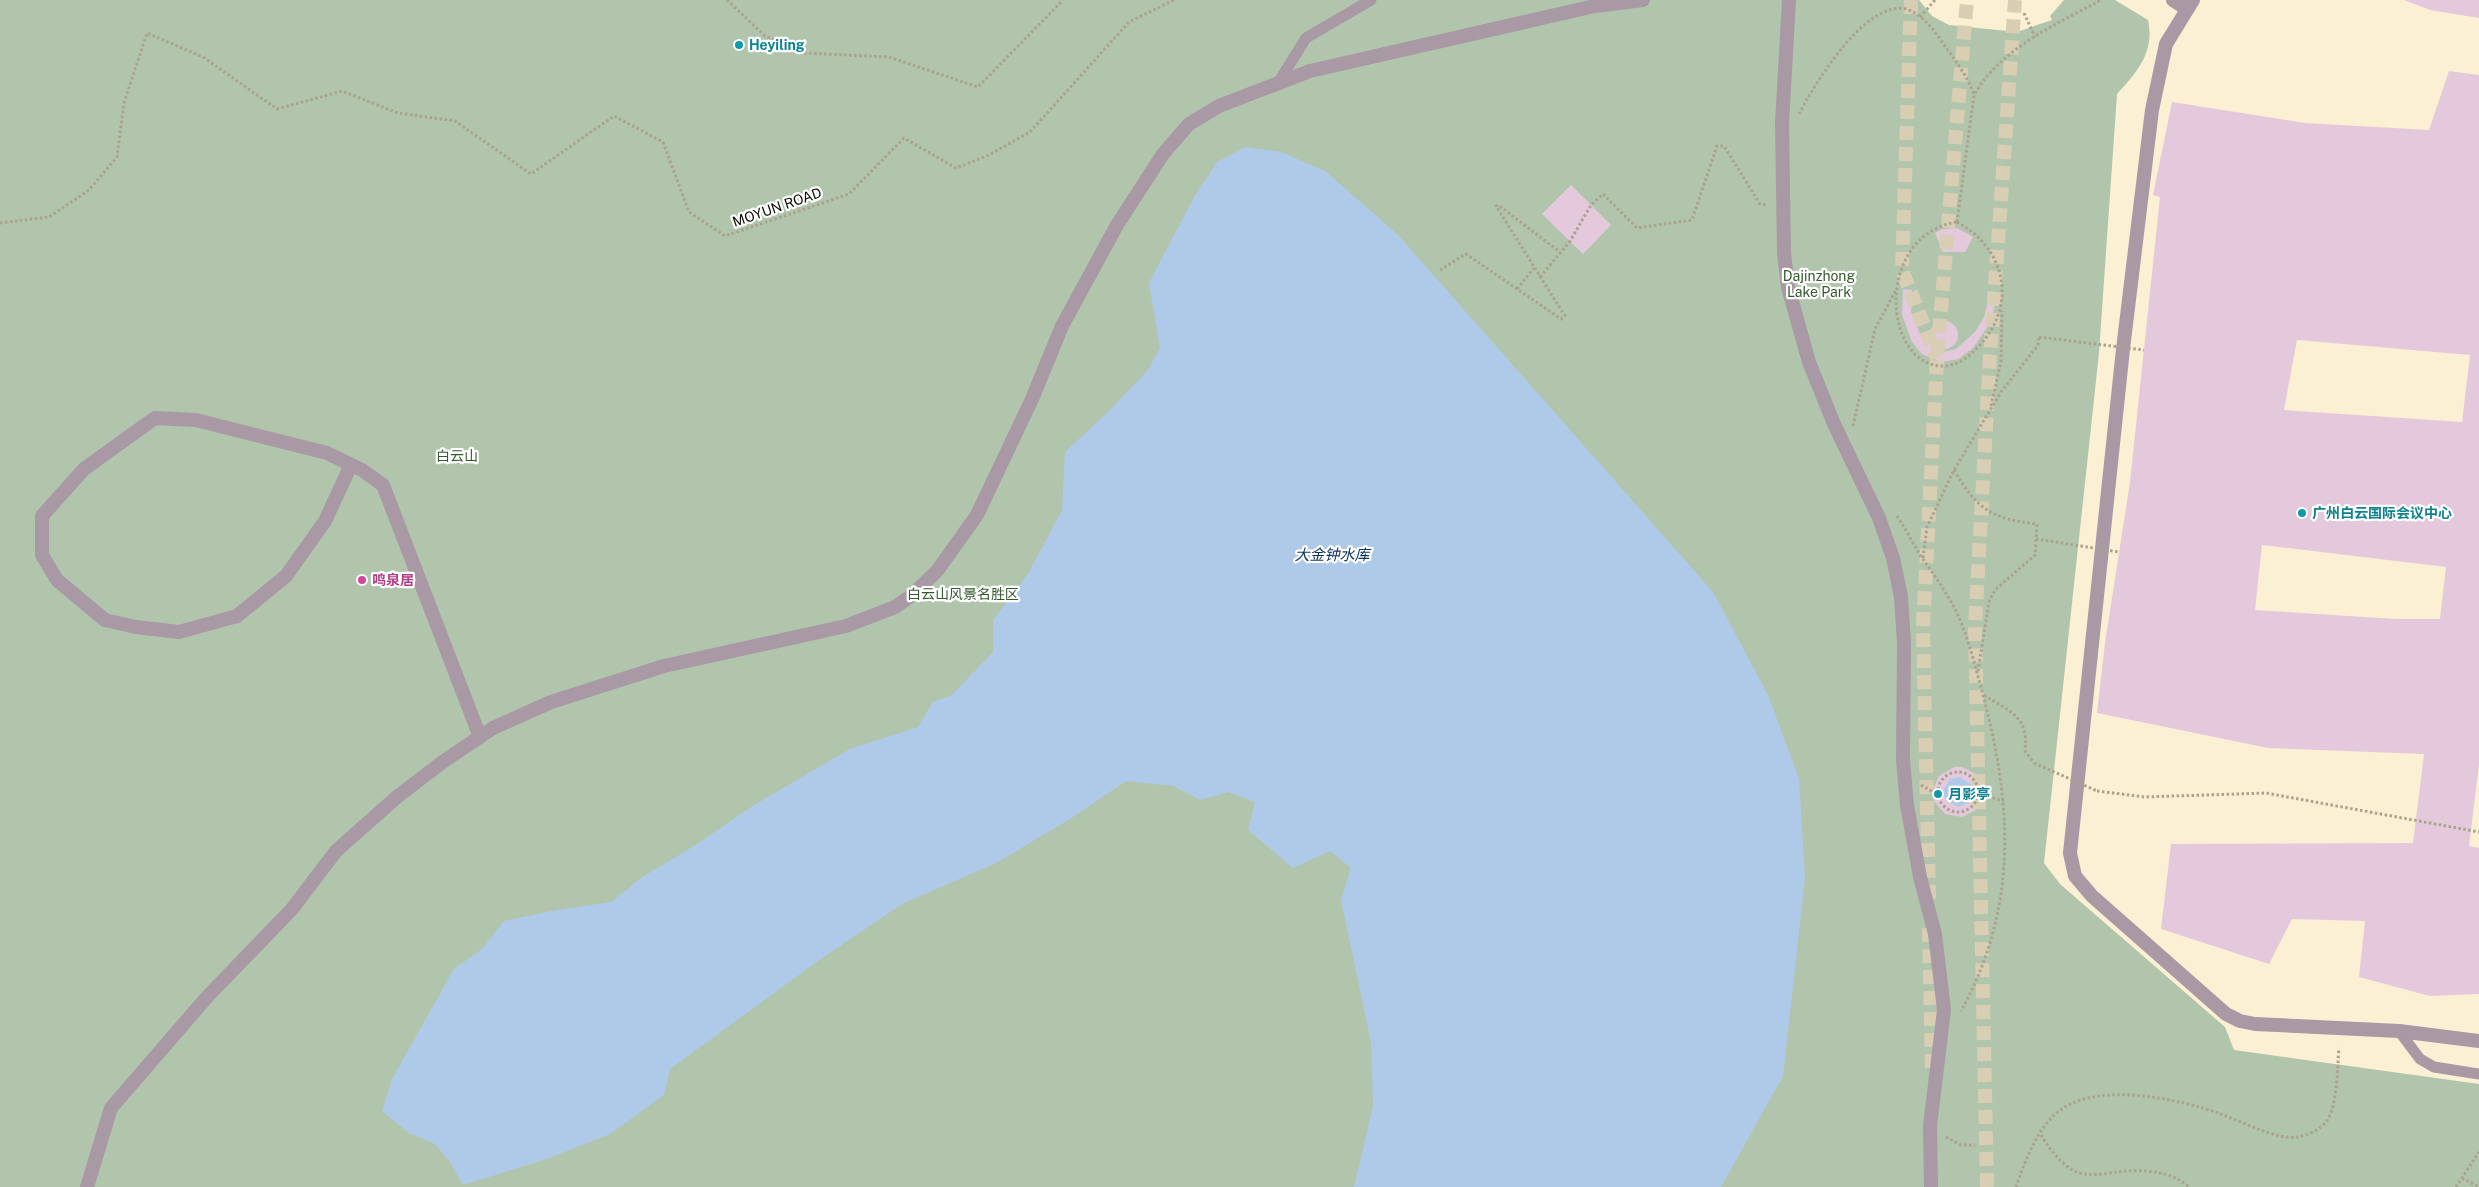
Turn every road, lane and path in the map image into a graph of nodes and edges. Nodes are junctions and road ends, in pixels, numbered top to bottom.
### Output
1 (727, 0) edge
2 (1063, 0) edge
3 (1174, 0) edge
4 (1371, 0) edge
5 (1644, 0) edge
6 (1789, 0) edge
7 (1935, 0) edge
8 (2100, 0) edge
9 (2173, 0) edge
10 (2190, 4) edge
11 (2024, 13) dead end
12 (1920, 17) junction
13 (2035, 37) junction
14 (1278, 83) junction
15 (1974, 95) junction
16 (1797, 117) dead end
17 (1784, 206) junction
18 (1957, 222) junction
19 (0, 223) edge
20 (1560, 252) junction
21 (1534, 268) junction
22 (1440, 270) dead end
23 (1540, 277) junction
24 (1517, 289) junction
25 (1896, 290) junction
26 (2002, 308) junction
27 (2144, 350) dead end
28 (1990, 410) junction
29 (1852, 434) dead end
30 (351, 465) junction
31 (1954, 470) junction
32 (1892, 510) dead end
33 (2036, 539) junction
34 (2119, 552) dead end
35 (1923, 559) junction
36 (1978, 674) junction
37 (1983, 694) junction
38 (480, 737) junction
39 (1916, 780) dead end
40 (1978, 794) junction
41 (1938, 795) junction
42 (2004, 801) junction
43 (2479, 832) edge
44 (1957, 1018) dead end
45 (2399, 1031) junction
46 (2479, 1041) edge
47 (2339, 1048) dead end
48 (2479, 1074) edge
49 (1942, 1131) dead end
50 (2040, 1135) junction
51 (1975, 1145) dead end
52 (2479, 1152) edge
53 (2462, 1178) junction
54 (87, 1187) edge
55 (1931, 1187) edge
56 (2016, 1187) edge
57 (2189, 1187) edge
58 (2456, 1187) edge
59 (2479, 1187) edge

1 - 2 path
3 - 19 path, MOYUN ROAD
4 - 14 lane
5 - 14 street
6 - 17 street
7 - 12 path
8 - 13 path
9 - 10 street
10 - 45 street
11 - 13 path
12 - 15 path
12 - 16 path
13 - 15 path
14 - 38 street
15 - 18 path
17 - 20 path
17 - 55 street
18 - 25 path
18 - 26 path
20 - 21 path
20 - 23 path
21 - 23 path
21 - 24 path
22 - 24 path
23 - 24 path
25 - 26 path
25 - 29 path
26 - 28 path
27 - 28 path, bridge
28 - 31 path
30 - 30 street
30 - 38 street
31 - 33 path
31 - 35 path
32 - 35 path
33 - 34 path, bridge
33 - 36 path
35 - 36 path
36 - 37 path
37 - 42 path
37 - 43 path, bridge
38 - 54 street
39 - 41 path
40 - 41 path
40 - 41 path
40 - 42 path
42 - 44 path
45 - 46 street
45 - 48 lane
47 - 50 path
49 - 51 path
50 - 56 path
50 - 57 path
52 - 53 path
53 - 58 path
53 - 59 path

